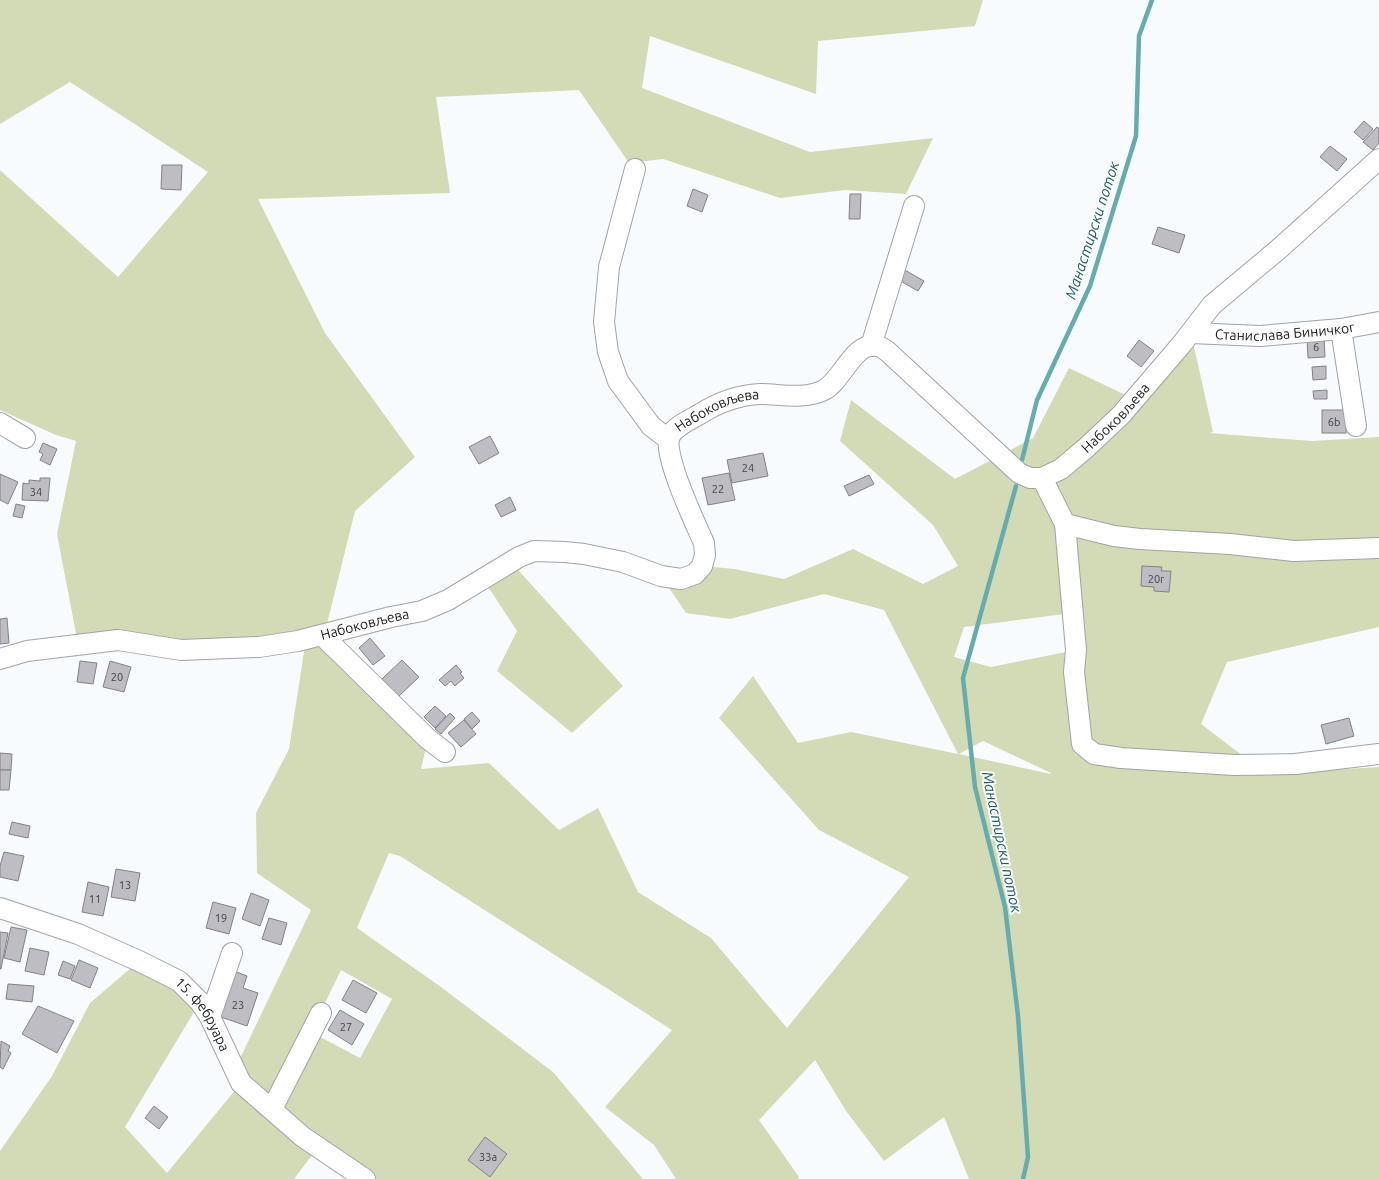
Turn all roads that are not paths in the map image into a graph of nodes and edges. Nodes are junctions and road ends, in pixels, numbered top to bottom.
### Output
1 (1379, 159) edge
2 (636, 169) dead end
3 (914, 206) dead end
4 (1379, 322) edge
5 (1341, 329) junction
6 (1190, 333) junction
7 (871, 346) junction
8 (0, 423) edge
9 (1356, 426) dead end
10 (25, 438) dead end
11 (668, 439) junction
12 (1042, 478) junction
13 (1065, 524) junction
14 (1379, 548) edge
15 (324, 636) junction
16 (0, 659) edge
17 (445, 752) dead end
18 (1379, 754) edge
19 (0, 908) edge
20 (232, 953) dead end
21 (321, 1013) dead end
22 (210, 1017) junction
23 (272, 1109) junction
24 (365, 1179) edge

1 - 6 street, Набоковљева
2 - 11 street
3 - 7 street
4 - 5 street, Станислава Биничког
5 - 6 street, Станислава Биничког
5 - 9 street
6 - 12 street, Набоковљева
7 - 11 street, Набоковљева
7 - 12 street
8 - 10 street
11 - 15 street, Набоковљева
12 - 13 street
13 - 14 street
13 - 18 street
15 - 16 street, Набоковљева
15 - 17 street
19 - 22 street, 15. фебруара
20 - 22 street
21 - 23 street
22 - 23 street, 15. фебруара
23 - 24 street, 15. фебруара

